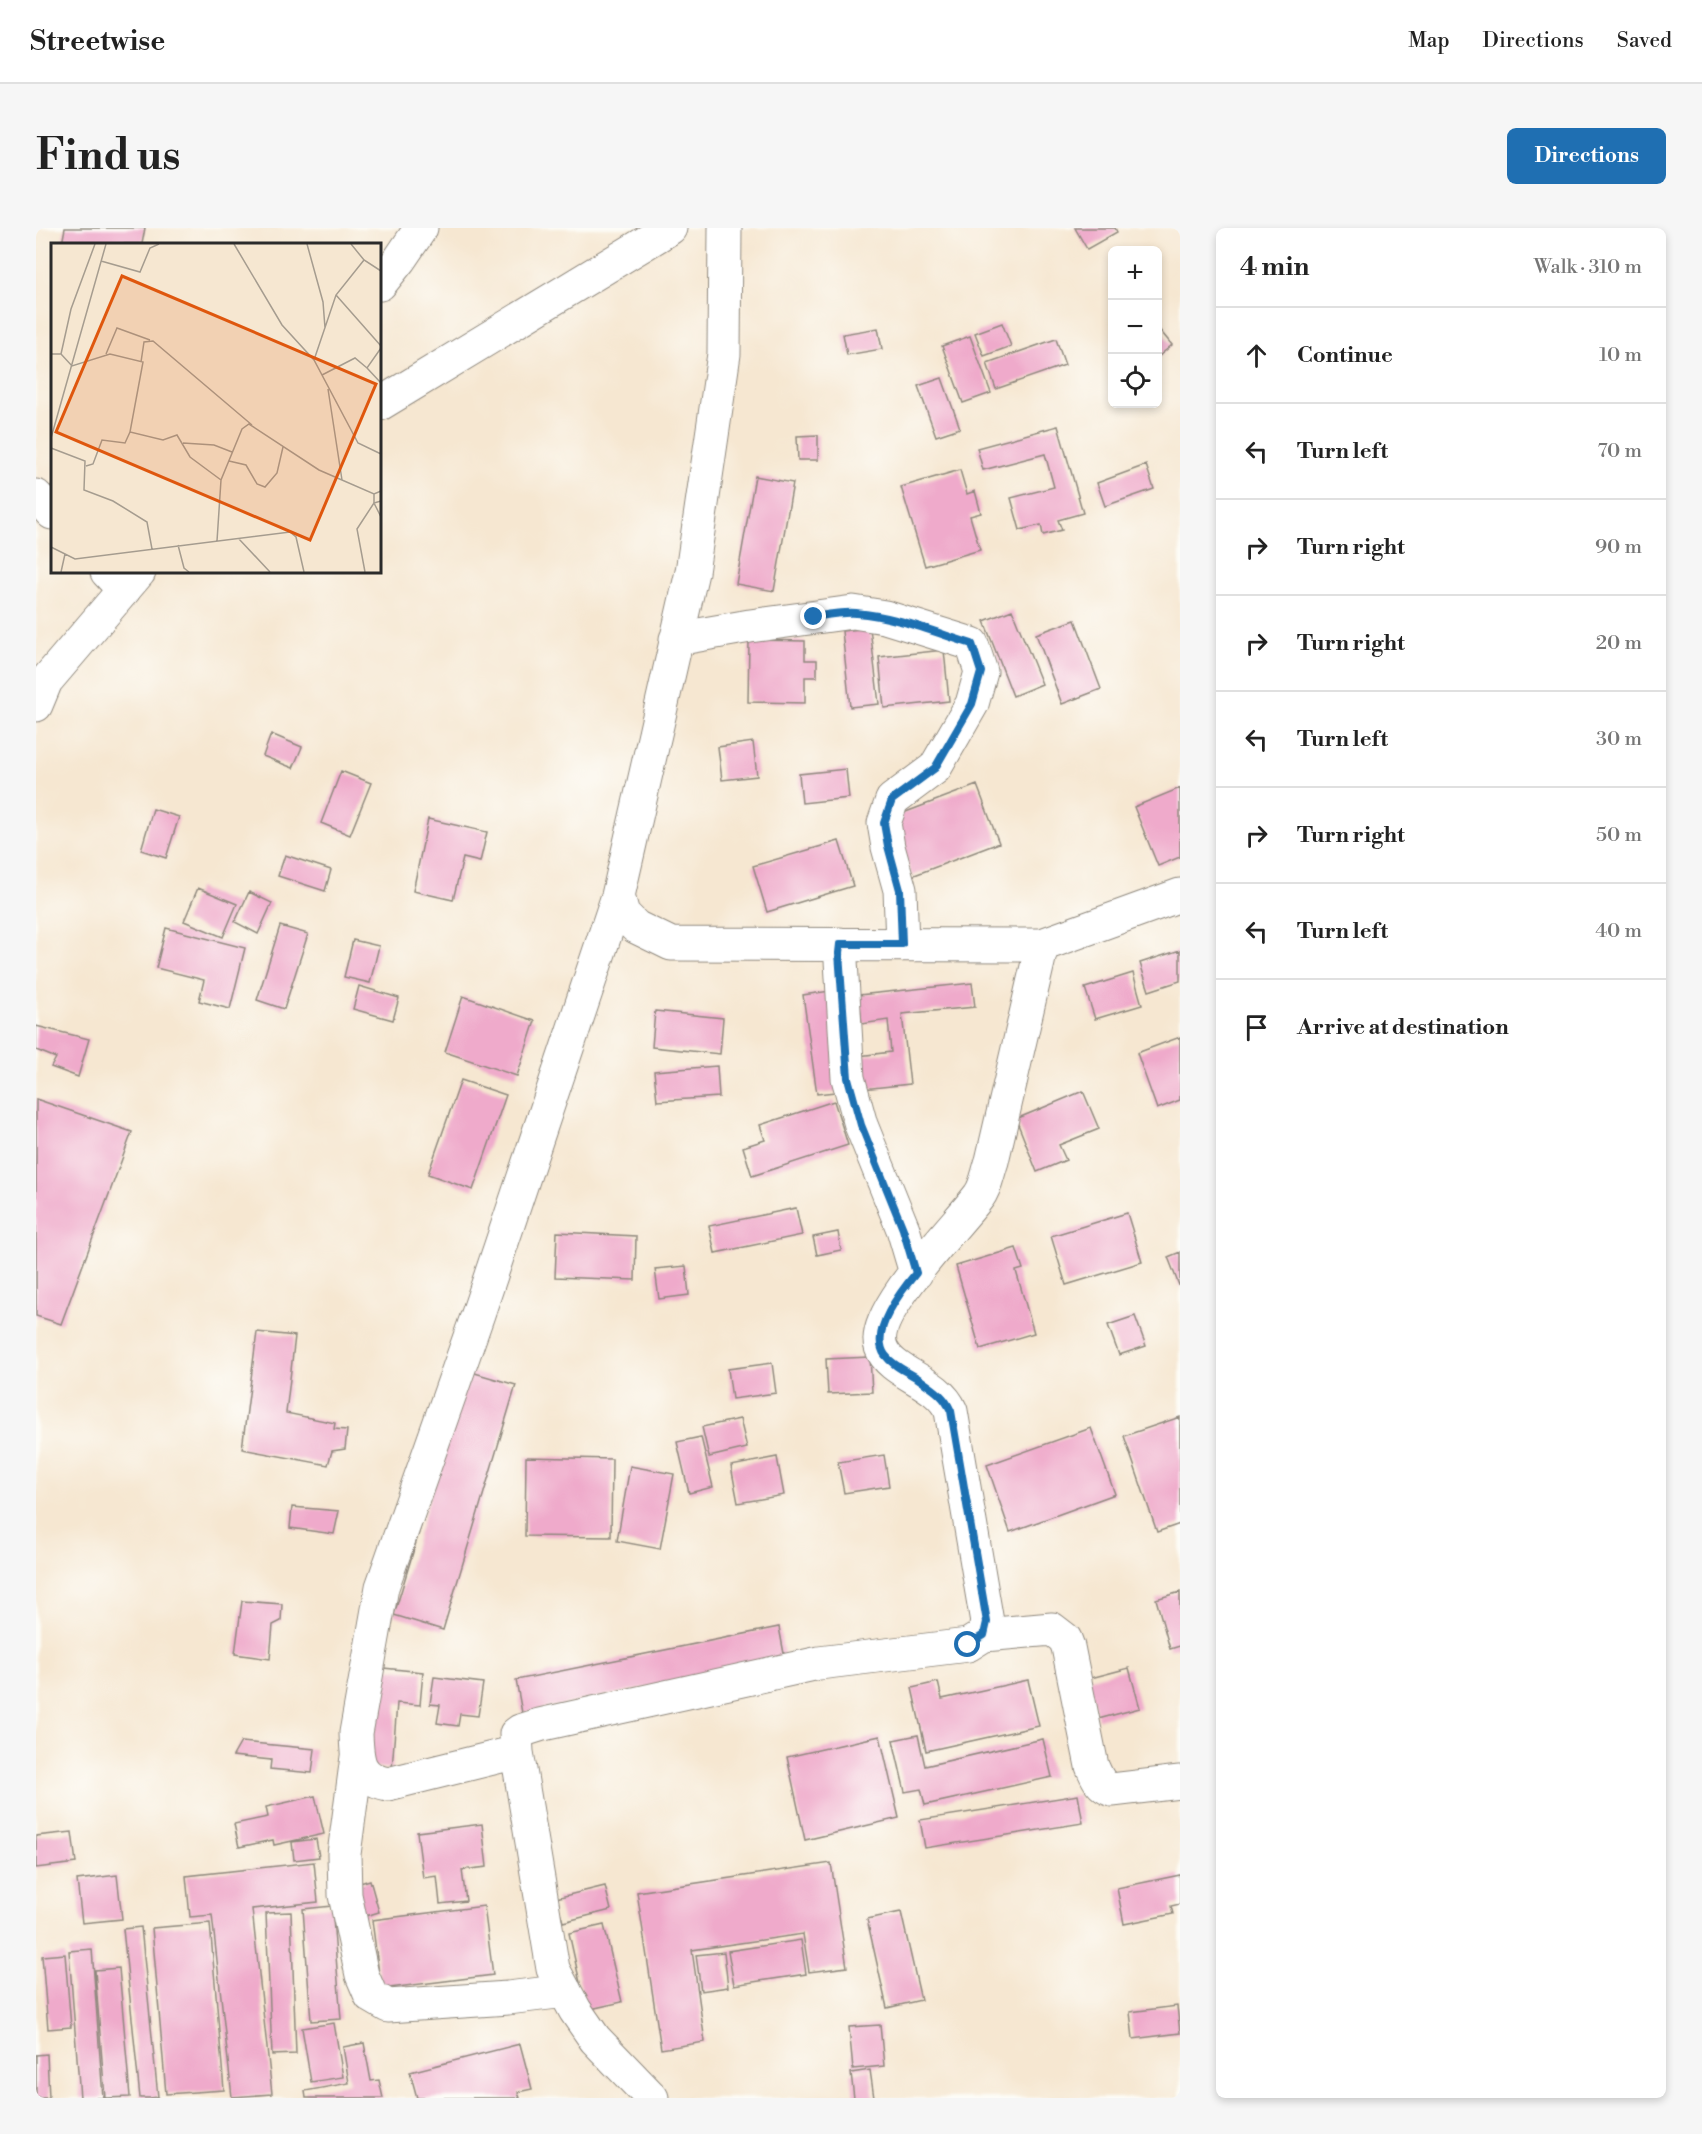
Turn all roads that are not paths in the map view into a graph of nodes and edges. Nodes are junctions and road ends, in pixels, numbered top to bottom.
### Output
1 (421, 228) edge
2 (670, 228) edge
3 (725, 228) edge
4 (381, 283) edge
5 (381, 403) edge
6 (36, 496) edge
7 (51, 512) edge
8 (124, 578) edge
9 (676, 639) junction
10 (39, 689) edge
11 (1180, 895) edge
12 (618, 896) junction
13 (840, 944) junction
14 (902, 944) junction
15 (1042, 945) junction
16 (916, 1273) junction
17 (984, 1635) junction
18 (517, 1752) junction
19 (357, 1756) junction
20 (1180, 1782) edge
21 (565, 1991) junction
22 (652, 2098) edge

1 - 4 street
2 - 5 street
3 - 9 street
6 - 7 street
8 - 10 street
9 - 12 street
9 - 14 street
11 - 15 street
12 - 13 street
12 - 19 street
13 - 14 street
13 - 16 street
14 - 15 street
15 - 16 street
16 - 17 street
17 - 18 street
17 - 20 street
18 - 19 street
18 - 21 street
19 - 21 street
21 - 22 street

